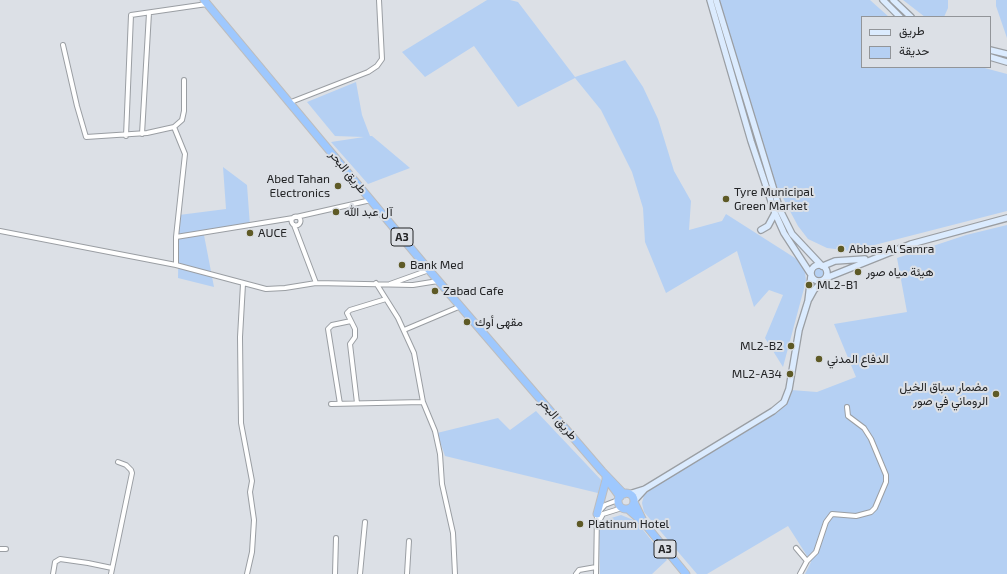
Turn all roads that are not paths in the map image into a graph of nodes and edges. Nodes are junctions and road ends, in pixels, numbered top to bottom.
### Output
1 (379, 0) edge
2 (710, 0) edge
3 (716, 0) edge
4 (883, 0) edge
5 (893, 0) edge
6 (206, 2) edge
7 (149, 13) junction
8 (899, 16) edge
9 (910, 16) edge
10 (63, 45) dead end
11 (991, 50) edge
12 (1007, 54) edge
13 (991, 57) edge
14 (1007, 62) edge
15 (184, 80) dead end
16 (291, 102) junction
17 (174, 128) junction
18 (142, 134) junction
19 (126, 136) junction
20 (775, 194) junction
21 (768, 196) junction
22 (371, 200) junction
23 (774, 213) junction
24 (312, 214) junction
25 (295, 217) junction
26 (1007, 218) edge
27 (279, 220) junction
28 (296, 224) junction
29 (761, 230) dead end
30 (0, 231) edge
31 (176, 237) junction
32 (872, 259) junction
33 (176, 264) junction
34 (822, 266) junction
35 (429, 270) junction
36 (811, 274) junction
37 (825, 279) junction
38 (439, 281) junction
39 (316, 283) junction
40 (376, 283) junction
41 (243, 284) junction
42 (389, 284) junction
43 (386, 299) junction
44 (808, 301) junction
45 (461, 306) junction
46 (350, 321) junction
47 (404, 330) junction
48 (423, 402) junction
49 (357, 403) junction
50 (331, 404) dead end
51 (340, 404) junction
52 (847, 407) dead end
53 (118, 462) dead end
54 (602, 471) junction
55 (606, 480) junction
56 (645, 489) junction
57 (623, 496) junction
58 (634, 501) junction
59 (625, 508) junction
60 (596, 514) junction
61 (365, 522) dead end
62 (644, 523) junction
63 (597, 526) junction
64 (336, 538) dead end
65 (409, 541) dead end
66 (796, 548) dead end
67 (0, 549) edge
68 (6, 549) dead end
69 (807, 561) junction
70 (596, 567) junction
71 (112, 568) junction
72 (53, 574) edge
73 (111, 574) edge
74 (247, 574) edge
75 (335, 574) edge
76 (360, 574) edge
77 (407, 574) edge
78 (455, 574) edge
79 (576, 574) edge
80 (596, 574) edge
81 (686, 574) edge
82 (800, 574) edge

1 - 16 street
2 - 21 main road
3 - 20 main road
4 - 8 main road
5 - 9 main road
6 - 7 street
6 - 16 highway, طريق البحر / A3
7 - 18 street
7 - 19 street
10 - 19 street
11 - 12 main road
13 - 14 main road
15 - 17 street
16 - 22 highway, طريق البحر / A3
17 - 18 street
17 - 31 street
18 - 19 street
20 - 21 main road
20 - 34 main road
21 - 23 main road
22 - 24 street
22 - 35 highway, طريق البحر / A3
23 - 29 main road
23 - 36 main road
24 - 25 street
24 - 28 street
25 - 27 street
25 - 28 street
25 - 28 street
26 - 32 main road
27 - 28 street
27 - 31 street
28 - 39 street
30 - 33 street
31 - 33 street
32 - 34 main road
32 - 37 main road
33 - 41 street
34 - 36 main road
34 - 37 main road
35 - 38 highway, طريق البحر / A3
35 - 42 street
36 - 37 main road
36 - 44 main road
37 - 44 main road
38 - 42 street
38 - 45 highway, طريق البحر / A3
39 - 40 street
39 - 41 street
40 - 42 street
40 - 43 street
41 - 74 street
43 - 46 street
43 - 47 street
44 - 56 main road
45 - 47 street
45 - 54 highway, طريق البحر / A3
46 - 49 street
46 - 51 street
47 - 48 street
48 - 49 street
48 - 78 street
49 - 51 street
50 - 51 street
52 - 69 street
53 - 71 street
54 - 55 highway, طريق البحر / A3
54 - 57 highway, طريق البحر / A3
55 - 57 highway, طريق البحر / A3
55 - 60 highway
56 - 57 main road
56 - 58 main road
57 - 58 highway
57 - 59 highway
57 - 60 street
58 - 59 highway
58 - 62 highway, A3
59 - 62 highway, A3
59 - 63 street
60 - 63 street
61 - 76 street
62 - 81 highway, A3
63 - 70 street
64 - 75 street
65 - 77 street
66 - 69 street
67 - 68 street
69 - 82 street
70 - 79 street
70 - 80 street
71 - 72 street
71 - 73 street

